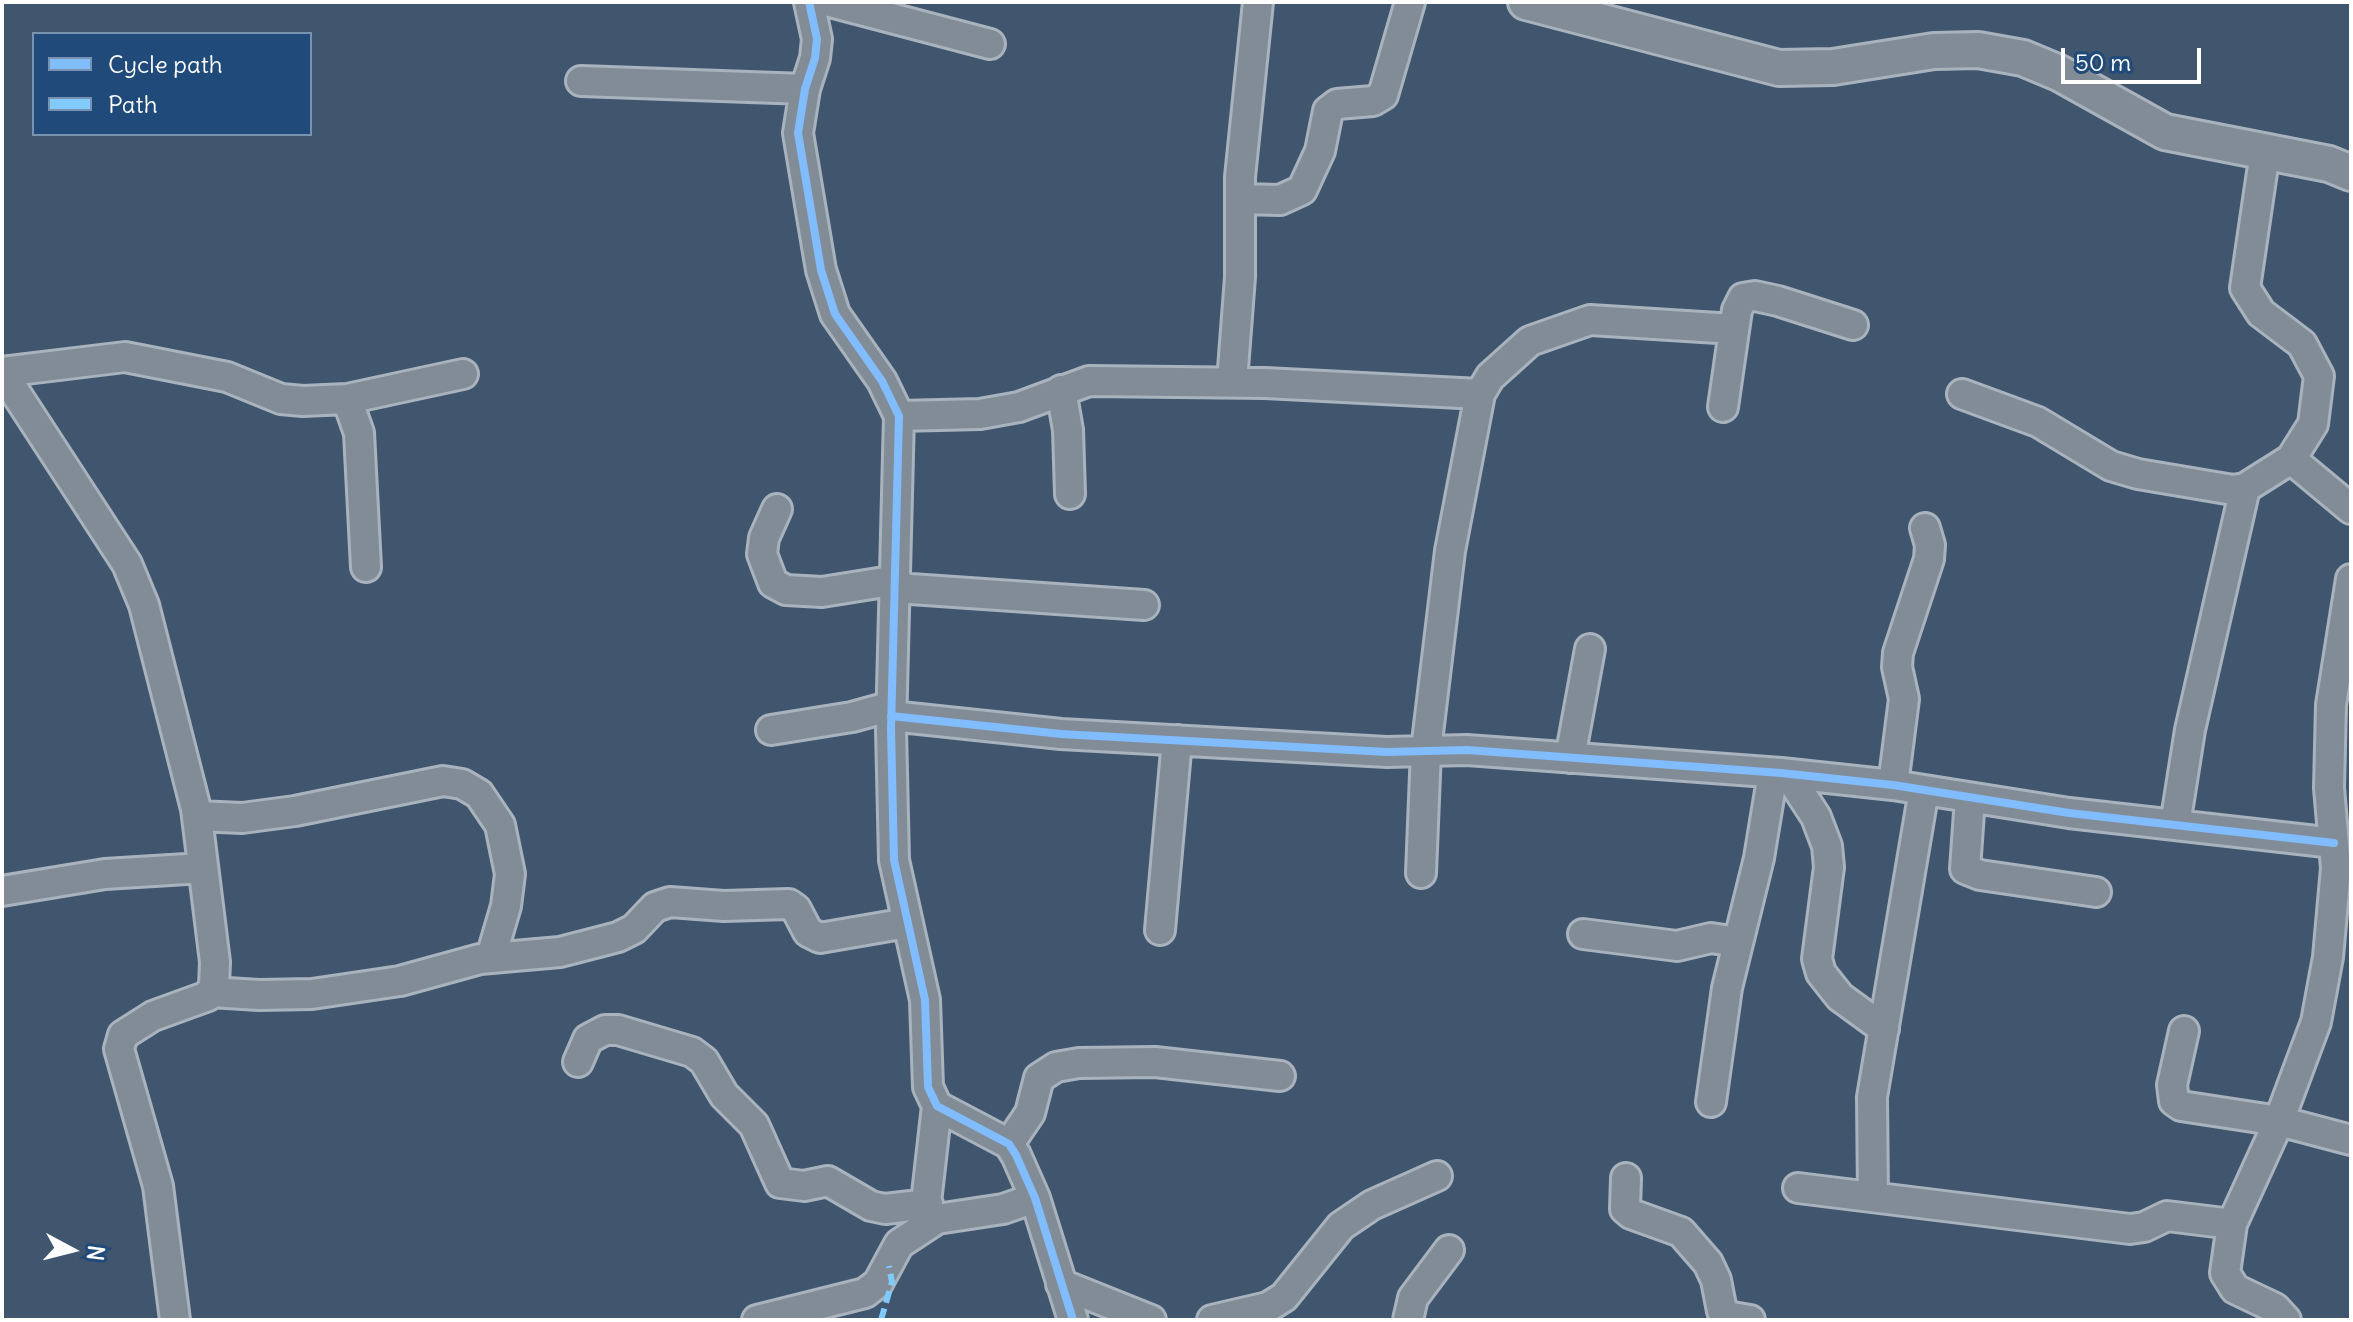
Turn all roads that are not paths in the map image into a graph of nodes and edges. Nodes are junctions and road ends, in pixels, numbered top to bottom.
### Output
1 (809, 2) edge
2 (830, 2) edge
3 (1258, 2) edge
4 (1410, 2) edge
5 (1526, 2) edge
6 (990, 44) dead end
7 (581, 81) dead end
8 (805, 89) junction
9 (2265, 152) junction
10 (2351, 173) edge
11 (1241, 199) junction
12 (1853, 325) dead end
13 (1734, 329) junction
14 (2, 372) edge
15 (463, 374) dead end
16 (1232, 382) junction
17 (1061, 390) junction
18 (1480, 394) junction
19 (1962, 394) dead end
20 (347, 399) junction
21 (1723, 407) dead end
22 (899, 416) junction
23 (2291, 459) junction
24 (2245, 488) junction
25 (1070, 494) dead end
26 (777, 509) dead end
27 (2351, 509) edge
28 (1925, 528) dead end
29 (366, 567) dead end
30 (896, 584) junction
31 (2350, 596) edge
32 (1144, 605) dead end
33 (1590, 649) dead end
34 (892, 711) junction
35 (771, 730) dead end
36 (1177, 740) junction
37 (1426, 750) junction
38 (1570, 758) junction
39 (1781, 773) junction
40 (1893, 785) junction
41 (1924, 790) junction
42 (1970, 798) junction
43 (2341, 814) edge
44 (197, 816) junction
45 (2175, 825) junction
46 (2334, 843) junction
47 (203, 868) junction
48 (1421, 873) dead end
49 (2, 891) edge
50 (2096, 892) dead end
51 (907, 923) junction
52 (1160, 930) dead end
53 (1583, 934) dead end
54 (1737, 942) junction
55 (491, 957) junction
56 (211, 992) junction
57 (1884, 1029) junction
58 (2184, 1031) dead end
59 (578, 1062) dead end
60 (1280, 1076) dead end
61 (1711, 1102) dead end
62 (937, 1106) junction
63 (2279, 1121) junction
64 (2351, 1140) edge
65 (1009, 1144) junction
66 (1437, 1176) dead end
67 (1626, 1178) dead end
68 (1798, 1188) dead end
69 (1873, 1196) junction
70 (1035, 1198) junction
71 (925, 1216) junction
72 (2232, 1224) junction
73 (1449, 1250) dead end
74 (1061, 1284) junction
75 (175, 1320) edge
76 (757, 1320) edge
77 (1073, 1320) edge
78 (1151, 1320) edge
79 (1212, 1320) edge
80 (1408, 1320) edge
81 (1750, 1320) edge
82 (2286, 1320) edge

1 - 8 street
2 - 6 street
3 - 11 street
4 - 11 street
5 - 9 main road
7 - 8 street
8 - 22 street
9 - 10 main road
9 - 23 street
11 - 16 street
12 - 13 street
13 - 18 street
13 - 21 street
14 - 20 street
14 - 44 street
15 - 20 street
16 - 17 street
16 - 18 street
17 - 22 street
17 - 25 street
18 - 37 street
19 - 24 street
20 - 29 street
22 - 30 street
23 - 24 street
23 - 27 street
24 - 45 street
26 - 30 street
28 - 40 street
30 - 32 street
30 - 34 street
31 - 43 street
33 - 38 street
34 - 35 street
34 - 36 street
34 - 51 street
36 - 37 street
36 - 52 street
37 - 38 street
37 - 48 street
38 - 39 street
39 - 40 street
39 - 54 street
39 - 57 street
40 - 41 street
41 - 42 street
41 - 57 street
42 - 45 street
42 - 50 street
43 - 46 street
44 - 47 street
44 - 55 street
45 - 46 street
46 - 63 street
47 - 49 street
47 - 56 street
51 - 55 street
51 - 62 street
53 - 54 street
54 - 61 street
55 - 56 street
56 - 75 street
57 - 69 street
58 - 63 street
59 - 71 street
60 - 65 street
62 - 65 street
62 - 71 street
63 - 64 street
63 - 72 street
65 - 70 street
66 - 79 street
67 - 81 street
68 - 69 street
69 - 72 street
70 - 71 street
70 - 74 street
71 - 76 street
72 - 82 street
73 - 80 street
74 - 77 street
74 - 78 street

